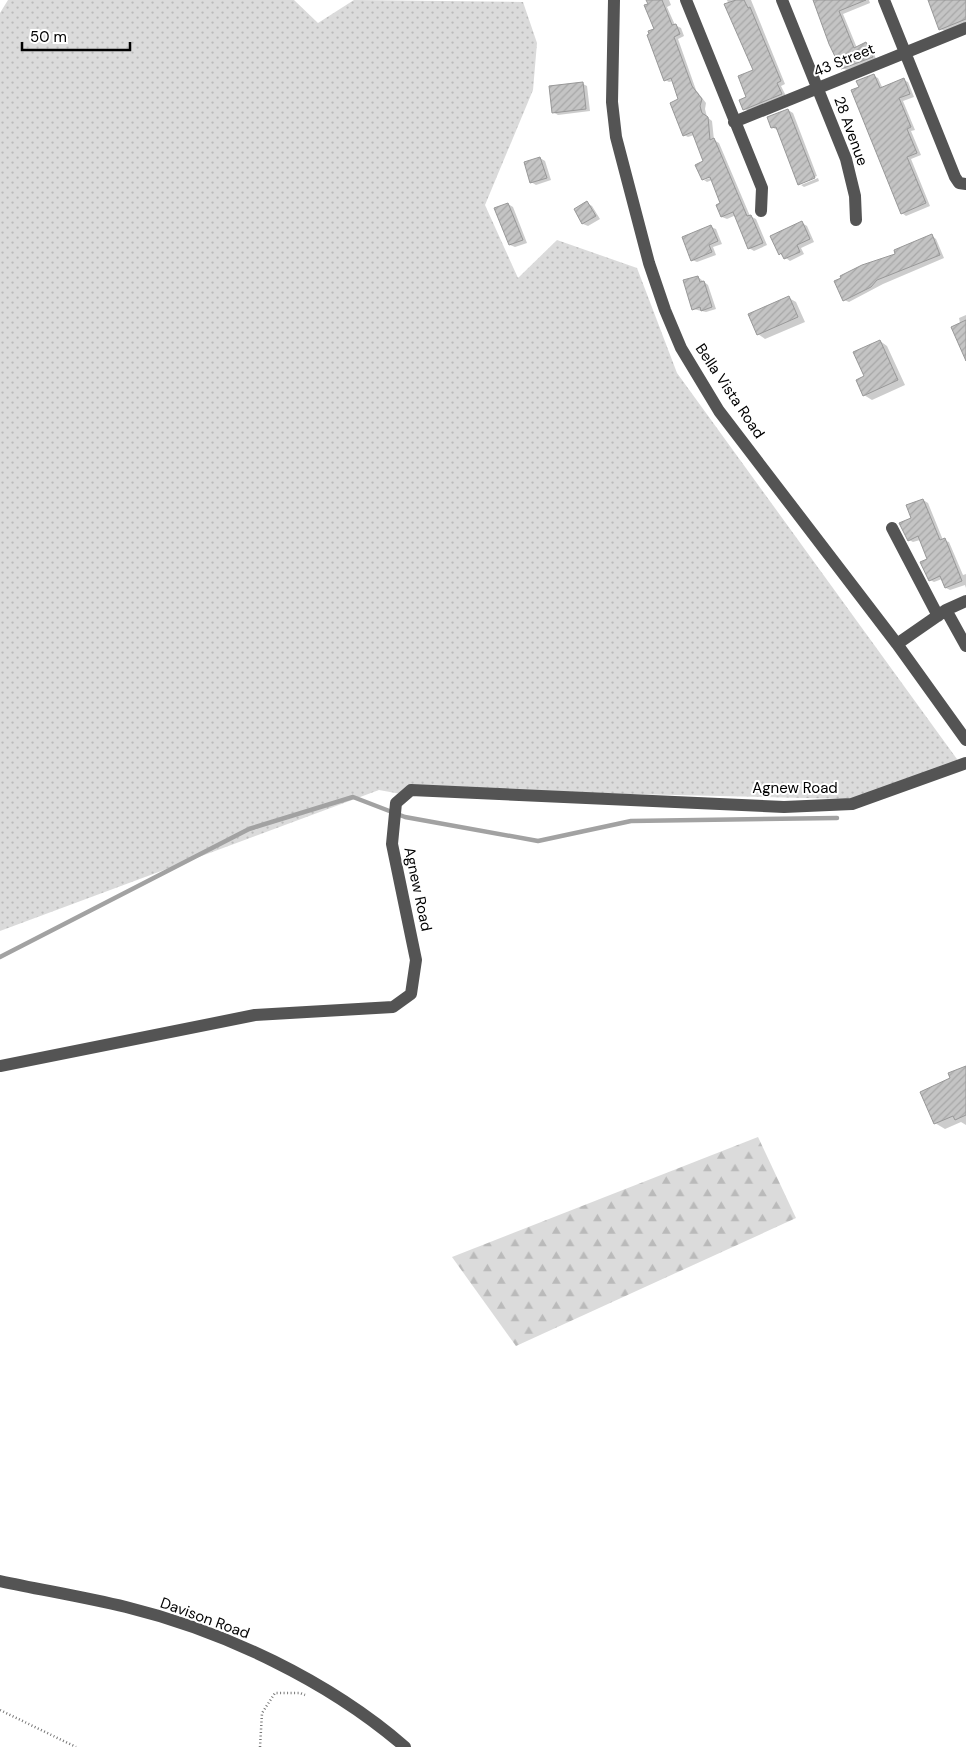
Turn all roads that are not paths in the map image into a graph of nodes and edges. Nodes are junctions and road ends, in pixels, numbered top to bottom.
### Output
1 (614, 0) edge
2 (686, 0) edge
3 (782, 0) edge
4 (884, 0) edge
5 (966, 28) edge
6 (904, 53) junction
7 (817, 88) junction
8 (734, 122) junction
9 (966, 184) edge
10 (761, 211) dead end
11 (856, 220) dead end
12 (892, 528) dead end
13 (966, 601) edge
14 (942, 613) junction
15 (897, 644) junction
16 (966, 646) edge
17 (966, 740) edge
18 (966, 763) edge
19 (0, 1066) edge
20 (0, 1581) edge
21 (405, 1747) edge

1 - 15 street, Bella Vista Road
2 - 8 street
3 - 7 street, 28 Avenue
4 - 6 street
5 - 6 street, 43 Street
6 - 7 street, 43 Street
6 - 9 street
7 - 8 street, 43 Street
7 - 11 street, 28 Avenue
8 - 10 street
12 - 14 street
13 - 14 street
14 - 15 street
14 - 16 street
15 - 17 street, Bella Vista Road
18 - 19 street, Agnew Road
20 - 21 street, Davison Road

